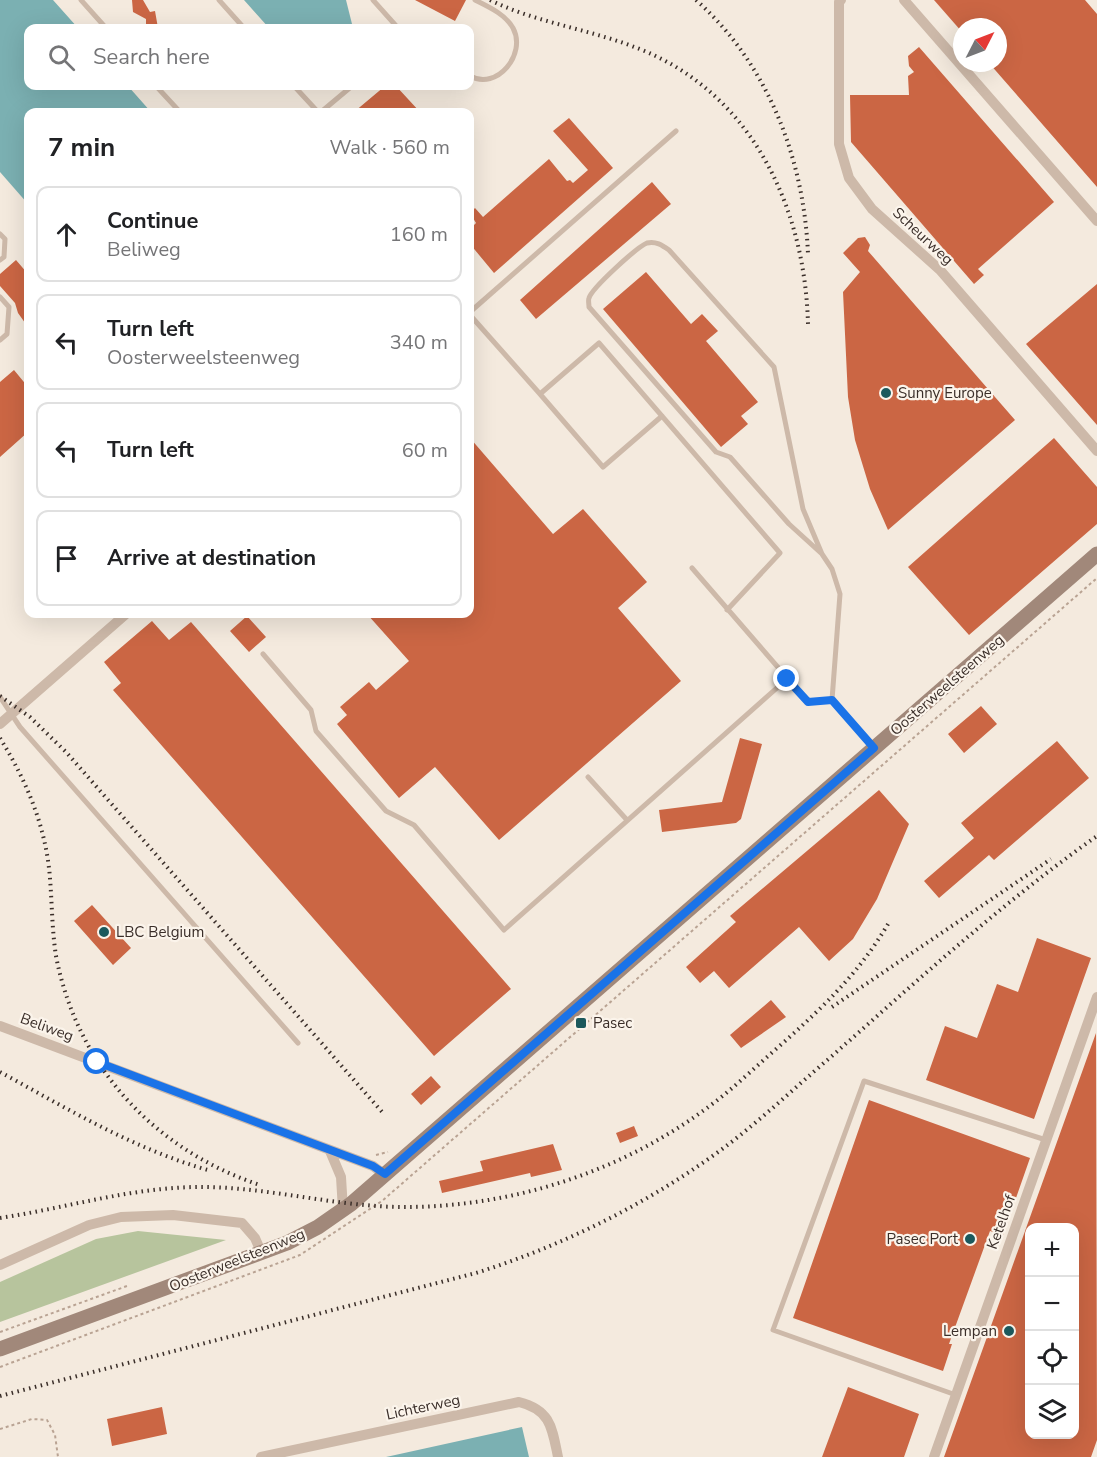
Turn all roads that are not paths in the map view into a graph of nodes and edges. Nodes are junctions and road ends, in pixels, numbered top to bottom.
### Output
1 (81, 0) edge
2 (219, 0) edge
3 (373, 0) edge
4 (476, 0) edge
5 (841, 0) edge
6 (904, 0) edge
7 (102, 24) edge
8 (240, 24) edge
9 (394, 24) edge
10 (474, 78) edge
11 (160, 90) edge
12 (298, 90) edge
13 (347, 90) edge
14 (176, 108) edge
15 (315, 108) edge
16 (324, 108) edge
17 (676, 131) dead end
18 (1097, 221) edge
19 (0, 234) edge
20 (0, 260) edge
21 (0, 297) edge
22 (474, 309) edge
23 (474, 318) edge
24 (0, 340) edge
25 (540, 394) junction
26 (662, 416) junction
27 (1097, 451) edge
28 (822, 554) junction
29 (1097, 554) edge
30 (692, 568) dead end
31 (727, 610) junction
32 (121, 618) edge
33 (263, 654) dead end
34 (787, 679) junction
35 (0, 697) edge
36 (832, 700) junction
37 (12, 714) junction
38 (0, 724) edge
39 (874, 748) junction
40 (588, 777) dead end
41 (627, 820) junction
42 (1097, 997) edge
43 (0, 1026) edge
44 (298, 1043) dead end
45 (1046, 1140) junction
46 (330, 1151) junction
47 (385, 1174) junction
48 (343, 1210) junction
49 (262, 1254) junction
50 (0, 1265) edge
51 (0, 1349) edge
52 (956, 1395) junction
53 (261, 1457) edge
54 (558, 1457) edge
55 (934, 1457) edge

1 - 7 lane
2 - 8 lane
3 - 9 lane
4 - 10 lane
5 - 27 street, Scheurweg
6 - 18 street
11 - 14 lane
12 - 15 lane
13 - 16 lane
17 - 22 lane
19 - 20 lane
21 - 24 lane
23 - 25 lane
25 - 26 lane
25 - 26 lane
26 - 31 lane
28 - 28 lane
28 - 36 lane
29 - 39 main road, Oosterweelsteenweg
30 - 31 lane
31 - 34 lane
32 - 37 street
33 - 41 lane
34 - 36 lane
34 - 41 lane
35 - 37 lane
36 - 39 lane
37 - 38 street
37 - 44 lane
39 - 47 main road, Oosterweelsteenweg
40 - 41 lane
42 - 45 street, Ketelhof
43 - 46 street, Beliweg
45 - 52 street, Ketelhof
45 - 52 lane
46 - 47 street, Beliweg
46 - 48 street
47 - 48 main road, Oosterweelsteenweg
48 - 49 main road, Oosterweelsteenweg
49 - 50 street
49 - 51 main road, Oosterweelsteenweg
52 - 55 street, Ketelhof
53 - 54 street, Lichterweg

